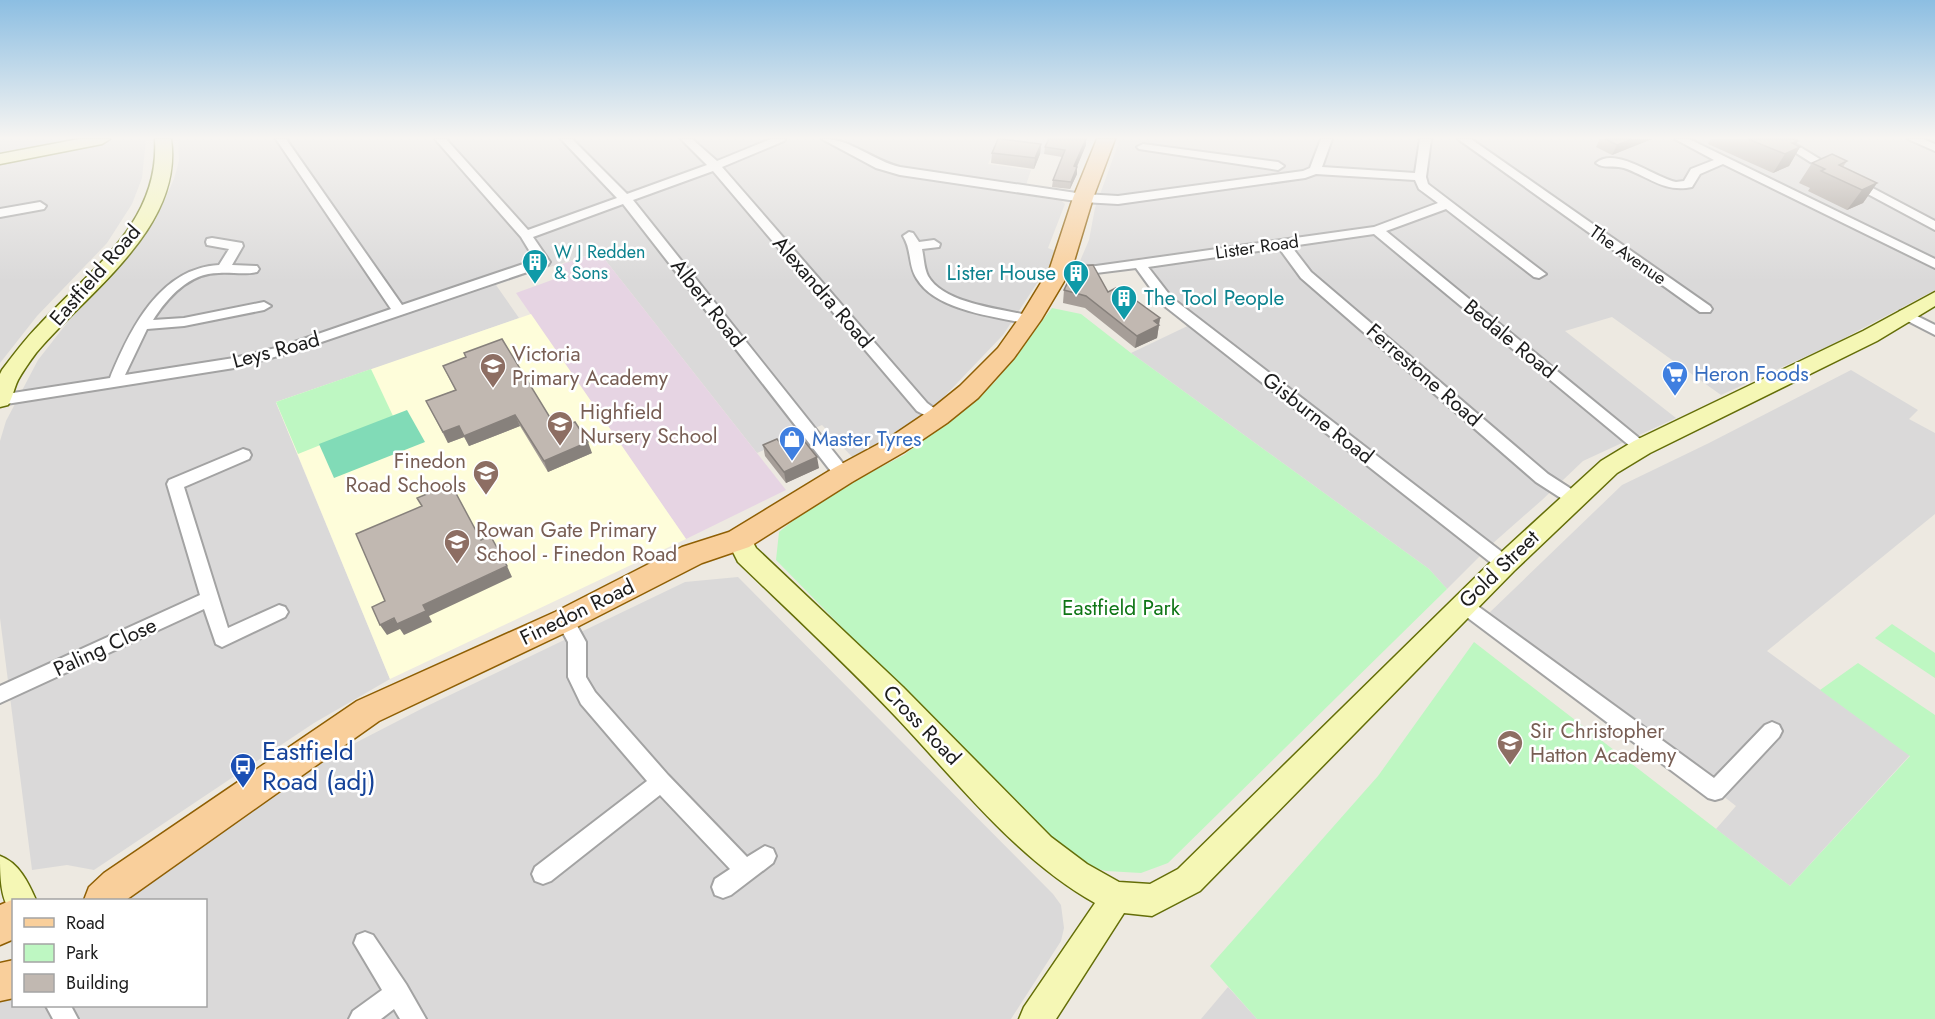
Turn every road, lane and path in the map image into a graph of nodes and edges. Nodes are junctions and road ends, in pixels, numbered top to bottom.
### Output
1 (159, 187) edge
2 (314, 187) edge
3 (482, 187) edge
4 (613, 187) edge
5 (661, 187) edge
6 (733, 187) edge
7 (1010, 187) edge
8 (1087, 187) edge
9 (1218, 187) edge
10 (1424, 187) edge
11 (1531, 187) edge
12 (1778, 187) edge
13 (1862, 187) edge
14 (1083, 198) junction
15 (626, 200) junction
16 (1448, 204) junction
17 (40, 206) dead end
18 (0, 213) edge
19 (1935, 226) edge
20 (1377, 230) junction
21 (525, 236) junction
22 (212, 242) dead end
23 (934, 244) dead end
24 (1282, 244) junction
25 (1140, 264) junction
26 (1935, 264) edge
27 (1061, 268) junction
28 (223, 269) junction
29 (252, 269) dead end
30 (1539, 274) dead end
31 (1935, 298) edge
32 (264, 306) dead end
33 (1705, 309) dead end
34 (400, 312) junction
35 (1905, 314) junction
36 (1029, 320) junction
37 (143, 325) junction
38 (1935, 331) edge
39 (115, 384) junction
40 (0, 400) edge
41 (938, 417) junction
42 (1642, 447) junction
43 (243, 455) dead end
44 (843, 475) junction
45 (1573, 498) junction
46 (739, 540) junction
47 (1505, 564) junction
48 (210, 598) junction
49 (1462, 604) junction
50 (279, 612) dead end
51 (565, 620) junction
52 (0, 695) edge
53 (1772, 731) dead end
54 (661, 782) junction
55 (765, 856) dead end
56 (745, 870) junction
57 (0, 871) edge
58 (543, 874) dead end
59 (723, 887) dead end
60 (109, 893) edge
61 (1116, 897) junction
62 (20, 899) edge
63 (84, 899) edge
64 (365, 943) dead end
65 (398, 992) junction
66 (361, 1019) edge
67 (414, 1019) edge
68 (1036, 1019) edge

1 - 40 street, Eastfield Road
2 - 34 street
3 - 21 street
4 - 15 street, Albert Road
5 - 15 street
6 - 41 street, Alexandra Road
7 - 14 street
8 - 14 main road, Finedon Road
9 - 14 street
10 - 16 street
11 - 33 street, The Avenue
12 - 26 street
13 - 19 street
14 - 27 main road, Finedon Road
15 - 21 street
15 - 44 street, Albert Road
16 - 20 street, Lister Road
16 - 30 street
17 - 18 street
20 - 24 street, Lister Road
20 - 42 street, Bedale Road
21 - 34 street, Leys Road
22 - 28 street
23 - 36 street
24 - 25 street, Lister Road
24 - 45 street, Ferrestone Road
25 - 27 street, Lister Road
25 - 47 street, Gisburne Road
27 - 36 main road, Finedon Road
28 - 29 street
28 - 37 street
31 - 35 street, Gold Street
32 - 37 street
34 - 39 street, Leys Road
35 - 38 street
35 - 42 street, Gold Street
36 - 41 main road, Finedon Road
37 - 39 street
39 - 40 street, Leys Road
41 - 44 main road, Finedon Road
42 - 45 street, Gold Street
43 - 48 street
44 - 46 main road, Finedon Road
45 - 47 street, Gold Street
46 - 51 main road, Finedon Road
46 - 61 street, Cross Road
47 - 49 street, Gold Street
48 - 50 street
48 - 52 street, Paling Close
49 - 53 street
49 - 61 street, Gold Street
51 - 54 street
51 - 60 main road, Finedon Road
54 - 56 street
54 - 58 street
55 - 56 street
56 - 59 street
57 - 62 street
60 - 63 main road, Finedon Road
61 - 68 street
64 - 65 street
65 - 66 street
65 - 67 street

